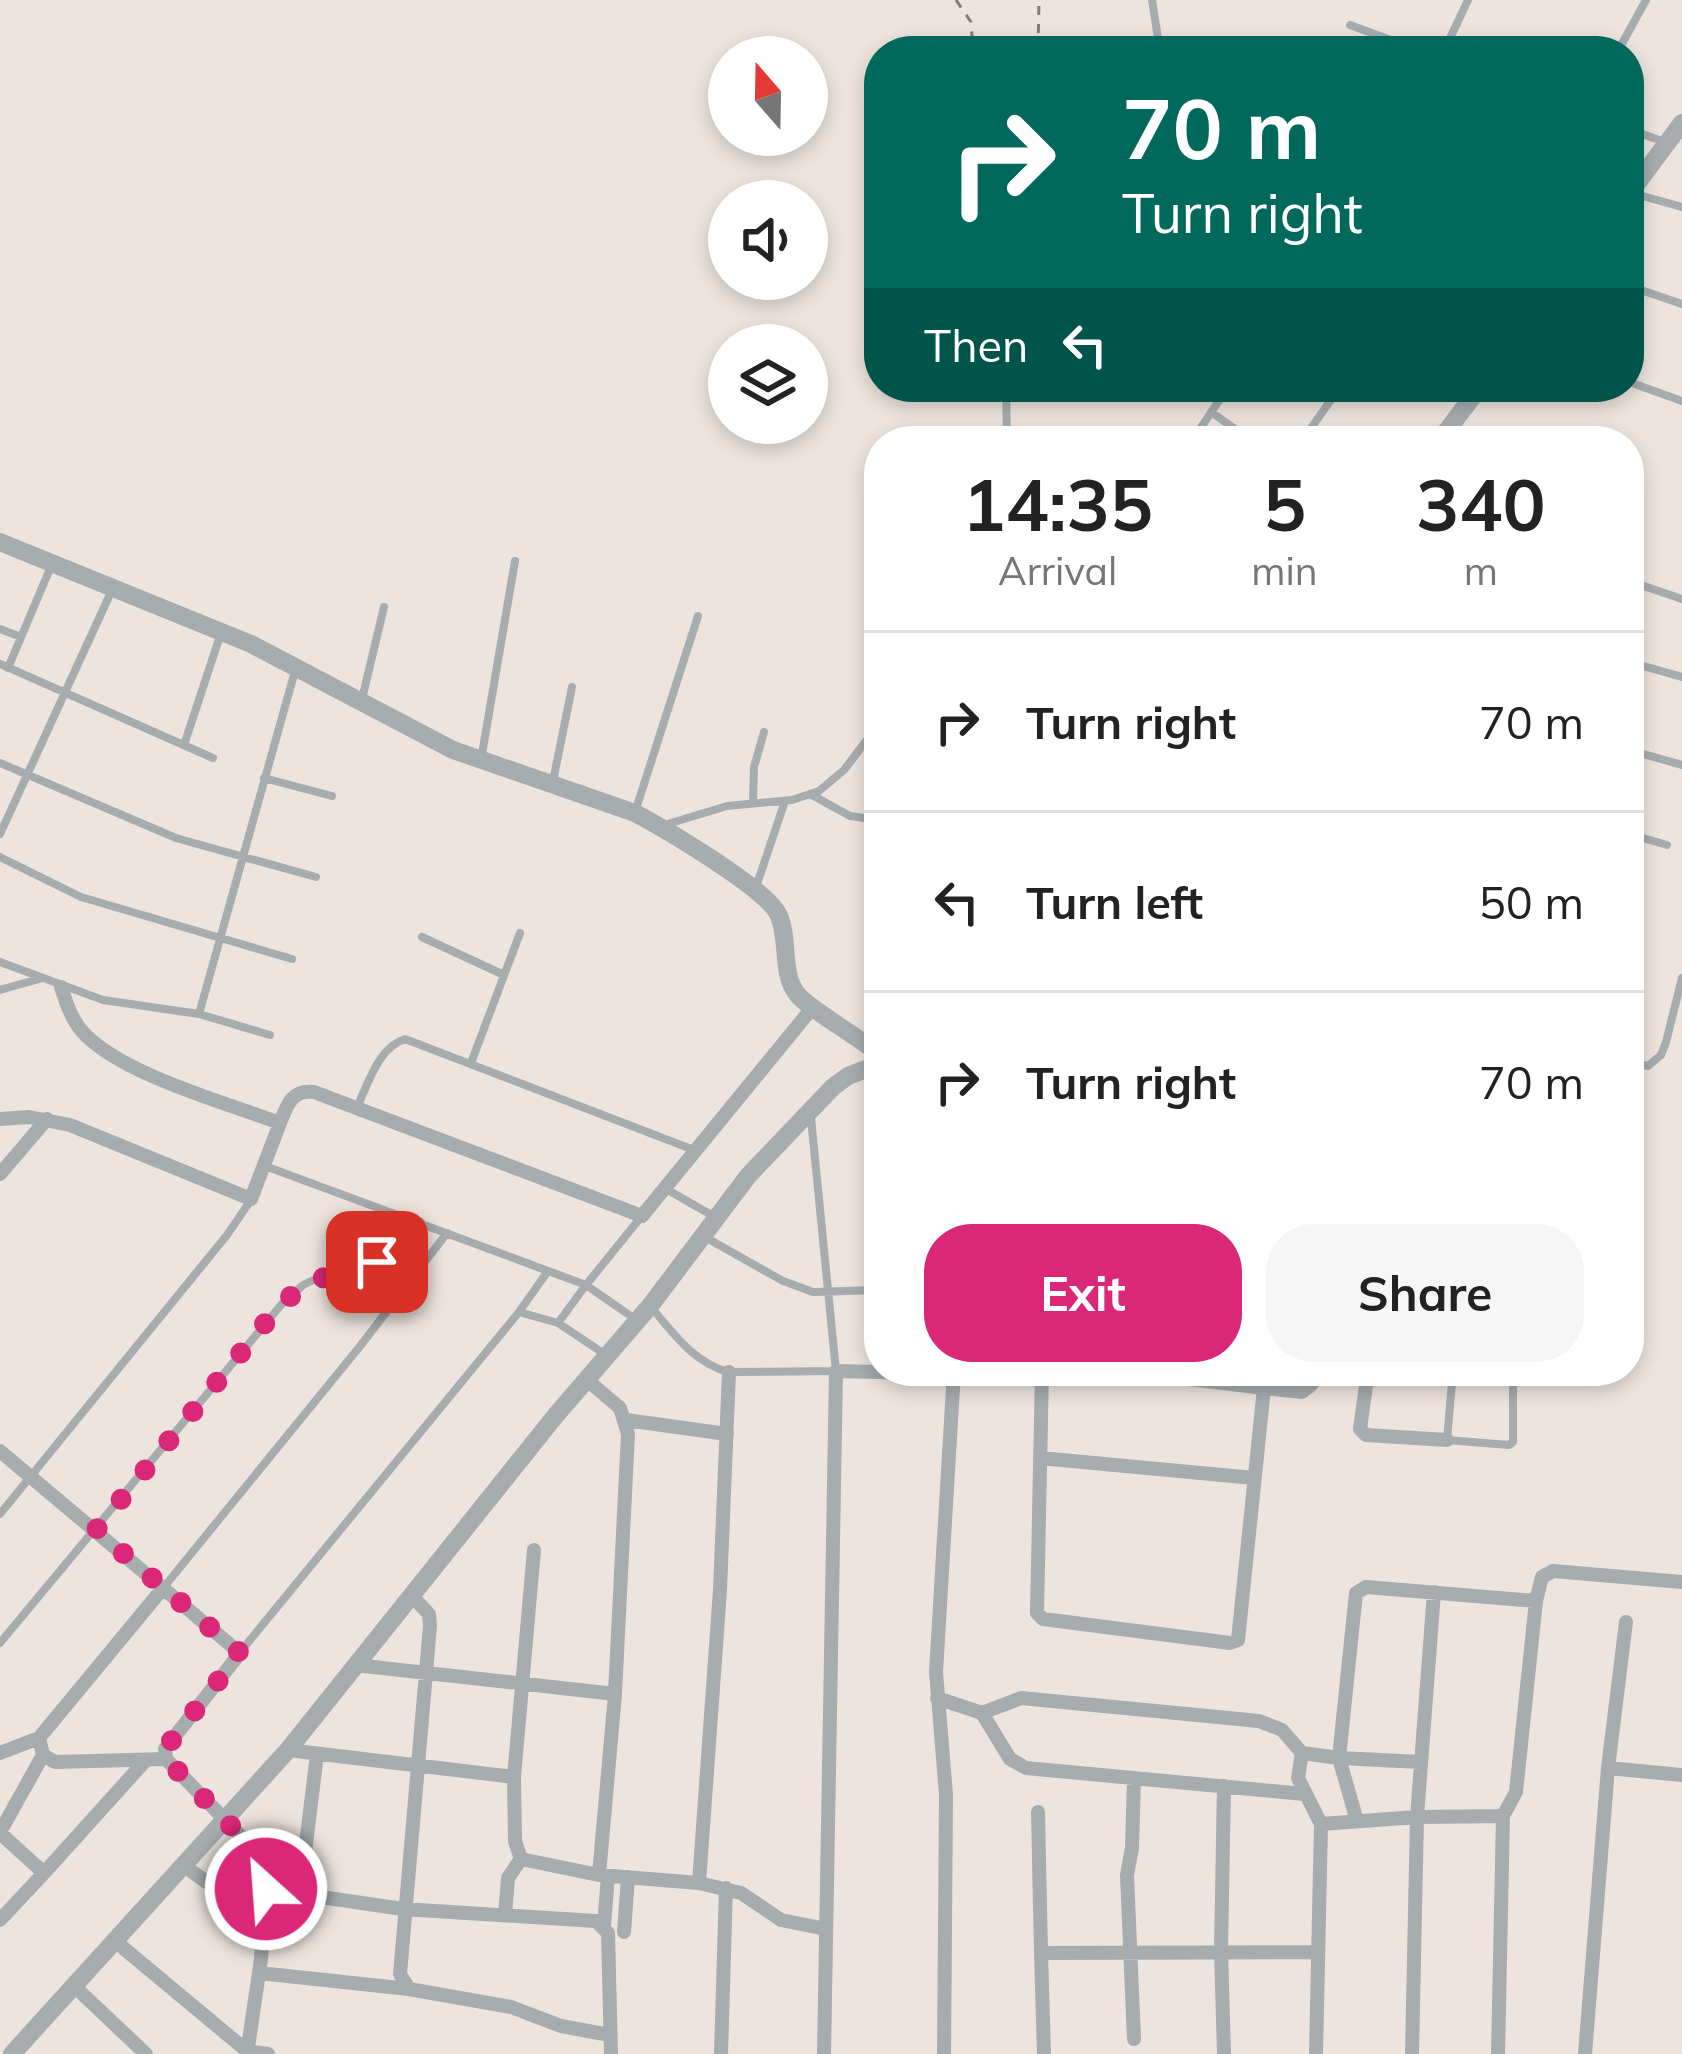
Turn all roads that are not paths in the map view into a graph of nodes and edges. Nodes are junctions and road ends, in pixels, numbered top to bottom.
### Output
1 (1152, 0) edge
2 (1468, 0) edge
3 (1646, 0) edge
4 (1350, 25) dead end
5 (1158, 36) edge
6 (1380, 36) edge
7 (1451, 36) edge
8 (1626, 36) edge
9 (1682, 123) edge
10 (1644, 135) edge
11 (1667, 143) junction
12 (1644, 173) edge
13 (1644, 197) edge
14 (1682, 208) edge
15 (1644, 291) edge
16 (1682, 304) edge
17 (1644, 387) edge
18 (1682, 401) edge
19 (1218, 402) edge
20 (1211, 412) junction
21 (1202, 426) edge
22 (1231, 426) edge
23 (0, 542) edge
24 (515, 561) dead end
25 (52, 563) junction
26 (1644, 586) edge
27 (113, 587) junction
28 (1682, 599) edge
29 (384, 607) dead end
30 (698, 616) dead end
31 (0, 629) edge
32 (222, 632) junction
33 (21, 637) junction
34 (296, 665) junction
35 (4, 666) edge
36 (1644, 666) edge
37 (1682, 676) edge
38 (572, 687) dead end
39 (64, 693) junction
40 (361, 700) junction
41 (764, 732) dead end
42 (864, 744) edge
43 (184, 746) junction
44 (1644, 754) edge
45 (213, 758) dead end
46 (481, 760) junction
47 (0, 763) edge
48 (1682, 765) edge
49 (26, 773) junction
50 (264, 778) junction
51 (552, 786) junction
52 (810, 794) junction
53 (332, 796) dead end
54 (753, 801) junction
55 (785, 801) junction
56 (635, 813) junction
57 (864, 818) edge
58 (659, 826) junction
59 (0, 834) edge
60 (1644, 838) edge
61 (1667, 845) dead end
62 (0, 857) edge
63 (241, 857) junction
64 (316, 877) dead end
65 (755, 891) junction
66 (520, 933) dead end
67 (219, 935) junction
68 (422, 938) dead end
69 (292, 959) dead end
70 (0, 962) edge
71 (504, 976) junction
72 (1682, 978) edge
73 (40, 979) junction
74 (61, 987) junction
75 (0, 990) edge
76 (813, 1007) junction
77 (199, 1015) junction
78 (270, 1035) dead end
79 (864, 1043) edge
80 (471, 1063) junction
81 (1644, 1065) edge
82 (864, 1070) edge
83 (810, 1108) junction
84 (355, 1110) junction
85 (0, 1118) edge
86 (47, 1119) junction
87 (280, 1124) junction
88 (696, 1150) junction
89 (265, 1166) junction
90 (0, 1174) edge
91 (665, 1188) junction
92 (251, 1199) junction
93 (642, 1216) junction
94 (716, 1218) junction
95 (421, 1222) junction
96 (447, 1233) junction
97 (702, 1235) junction
98 (548, 1271) junction
99 (586, 1286) junction
100 (864, 1291) edge
101 (828, 1293) junction
102 (519, 1312) junction
103 (643, 1313) junction
104 (558, 1322) junction
105 (606, 1355) junction
106 (836, 1371) junction
107 (864, 1371) edge
108 (729, 1372) junction
109 (586, 1379) junction
110 (953, 1386) edge
111 (1042, 1386) edge
112 (1247, 1386) edge
113 (1310, 1386) edge
114 (1366, 1386) edge
115 (1452, 1386) edge
116 (1513, 1386) edge
117 (1264, 1388) junction
118 (626, 1420) junction
119 (727, 1434) junction
120 (1447, 1440) junction
121 (0, 1451) edge
122 (1040, 1458) junction
123 (32, 1477) junction
124 (1254, 1478) junction
125 (0, 1514) edge
126 (96, 1530) junction
127 (534, 1550) dead end
128 (1682, 1582) edge
129 (164, 1587) junction
130 (1435, 1592) junction
131 (411, 1595) junction
132 (1536, 1600) junction
133 (1626, 1622) dead end
134 (0, 1643) edge
135 (240, 1653) junction
136 (356, 1665) junction
137 (427, 1674) junction
138 (525, 1685) junction
139 (615, 1694) junction
140 (937, 1698) junction
141 (982, 1713) junction
142 (39, 1738) junction
143 (288, 1750) junction
144 (0, 1753) edge
145 (1302, 1753) junction
146 (317, 1754) junction
147 (43, 1755) junction
148 (1339, 1758) junction
149 (166, 1759) junction
150 (145, 1761) junction
151 (1421, 1762) junction
152 (417, 1766) junction
153 (1608, 1768) junction
154 (1682, 1775) edge
155 (514, 1777) junction
156 (1134, 1778) junction
157 (1224, 1786) junction
158 (1304, 1794) junction
159 (1038, 1812) dead end
160 (1417, 1816) junction
161 (1503, 1816) junction
162 (223, 1819) junction
163 (1358, 1821) junction
164 (1321, 1824) junction
165 (0, 1833) edge
166 (521, 1859) junction
167 (183, 1865) junction
168 (44, 1874) junction
169 (604, 1875) junction
170 (628, 1877) junction
171 (699, 1883) junction
172 (726, 1888) junction
173 (266, 1889) junction
174 (300, 1893) junction
175 (403, 1909) junction
176 (505, 1915) junction
177 (0, 1920) edge
178 (264, 1922) junction
179 (604, 1924) junction
180 (826, 1928) junction
181 (624, 1932) dead end
182 (115, 1941) junction
183 (1221, 1950) junction
184 (1130, 1952) junction
185 (1318, 1952) junction
186 (1041, 1953) junction
187 (259, 1973) junction
188 (74, 1986) junction
189 (409, 1989) junction
190 (610, 2035) junction
191 (1134, 2039) dead end
192 (247, 2053) edge
193 (12, 2054) edge
194 (146, 2054) edge
195 (268, 2054) edge
196 (611, 2054) edge
197 (721, 2054) edge
198 (824, 2054) edge
199 (944, 2054) edge
200 (1044, 2054) edge
201 (1224, 2054) edge
202 (1316, 2054) edge
203 (1412, 2054) edge
204 (1498, 2054) edge
205 (1585, 2054) edge

1 - 5 lane
2 - 7 lane
3 - 8 lane
4 - 6 lane
9 - 11 street
10 - 11 lane
11 - 12 street
13 - 14 lane
15 - 16 lane
17 - 18 lane
19 - 20 lane
20 - 21 lane
20 - 22 lane
23 - 25 street
24 - 46 lane
25 - 27 street
25 - 33 lane
26 - 28 lane
27 - 32 street
27 - 39 lane
29 - 40 lane
30 - 56 lane
31 - 33 lane
32 - 34 street
32 - 43 lane
33 - 35 lane
34 - 40 street
34 - 50 lane
35 - 39 lane
36 - 37 lane
38 - 51 lane
39 - 43 lane
39 - 49 lane
40 - 46 street
41 - 54 lane
42 - 52 lane
43 - 45 lane
44 - 48 lane
46 - 51 street
47 - 49 lane
49 - 59 lane
49 - 63 lane
50 - 53 lane
50 - 63 lane
51 - 56 street
52 - 55 lane
52 - 57 lane
54 - 55 lane
54 - 58 lane
55 - 65 lane
56 - 58 street
58 - 65 street
60 - 61 lane
62 - 67 lane
63 - 64 lane
63 - 67 lane
65 - 76 street
66 - 71 lane
67 - 69 lane
67 - 77 lane
68 - 71 lane
70 - 73 lane
71 - 80 lane
72 - 81 lane
73 - 74 lane
73 - 75 lane
74 - 77 lane
74 - 87 street
76 - 79 street
76 - 88 street
77 - 78 lane
80 - 84 lane
80 - 88 lane
82 - 83 street
83 - 94 street
83 - 101 lane
84 - 87 street
84 - 93 street
85 - 86 street
86 - 90 street
86 - 92 street
87 - 89 street
88 - 91 street
89 - 92 street
89 - 95 lane
91 - 93 street
91 - 94 lane
92 - 123 lane
93 - 99 lane
94 - 97 street
95 - 96 lane
95 - 126 lane
96 - 98 lane
96 - 129 lane
97 - 101 lane
97 - 103 street
98 - 99 lane
98 - 102 lane
99 - 103 lane
99 - 104 lane
100 - 101 lane
101 - 106 lane
102 - 104 lane
102 - 135 lane
103 - 105 street
103 - 108 lane
104 - 105 lane
105 - 109 street
106 - 107 street
106 - 108 lane
106 - 180 street
108 - 119 street
109 - 118 street
109 - 131 street
110 - 140 street
111 - 122 street
112 - 117 street
113 - 117 street
114 - 120 street
115 - 120 lane
116 - 120 lane
117 - 124 street
118 - 119 street
118 - 139 street
119 - 171 street
121 - 123 street
122 - 124 street
122 - 124 street
123 - 125 lane
123 - 126 street
126 - 129 street
126 - 134 lane
127 - 138 street
128 - 132 street
129 - 135 street
129 - 142 street
130 - 132 street
130 - 148 street
130 - 151 street
131 - 136 street
131 - 137 street
132 - 161 street
133 - 153 street
135 - 149 street
136 - 137 street
136 - 143 street
137 - 138 street
137 - 152 street
138 - 139 street
138 - 155 street
139 - 169 street
140 - 141 street
140 - 199 street
141 - 145 street
141 - 156 street
142 - 144 street
142 - 147 street
143 - 146 street
143 - 162 street
145 - 148 street
145 - 158 street
146 - 152 street
146 - 174 street
147 - 150 street
147 - 165 street
148 - 151 street
148 - 163 street
149 - 150 street
149 - 162 street
150 - 168 street
151 - 160 street
152 - 155 street
152 - 175 street
153 - 154 street
153 - 205 street
155 - 166 street
156 - 157 street
156 - 184 street
157 - 158 street
157 - 183 street
158 - 164 street
159 - 186 street
160 - 161 street
160 - 163 street
160 - 203 street
161 - 204 street
162 - 167 street
162 - 173 street
163 - 164 street
164 - 185 street
165 - 168 street
166 - 169 street
166 - 176 street
167 - 178 street
167 - 182 street
168 - 177 street
169 - 170 street
169 - 179 street
170 - 171 street
170 - 181 street
171 - 172 street
172 - 180 street
172 - 197 street
173 - 174 street
173 - 178 street
174 - 175 street
175 - 176 street
175 - 189 street
176 - 179 street
178 - 187 street
179 - 190 street
180 - 198 street
182 - 188 street
182 - 192 street
183 - 184 street
183 - 185 street
183 - 201 street
184 - 186 street
184 - 191 street
185 - 202 street
186 - 200 street
187 - 189 street
187 - 192 street
188 - 193 street
188 - 194 street
189 - 190 street
190 - 196 street
192 - 195 street

